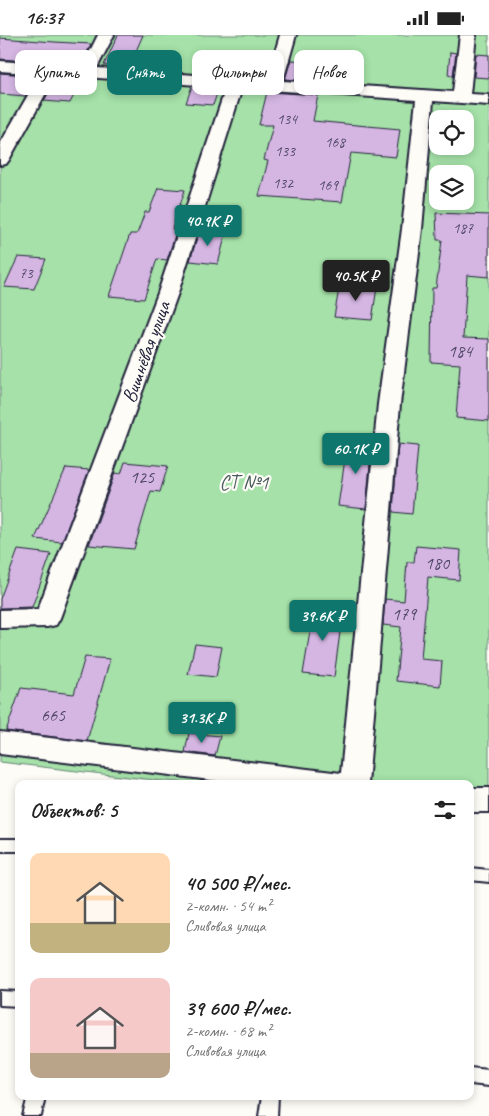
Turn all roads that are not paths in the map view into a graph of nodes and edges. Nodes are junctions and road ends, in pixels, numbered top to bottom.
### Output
1 (106, 35) edge
2 (288, 35) edge
3 (468, 35) edge
4 (284, 50) edge
5 (97, 53) edge
6 (0, 66) edge
7 (15, 67) edge
8 (97, 73) edge
9 (192, 79) edge
10 (284, 85) edge
11 (36, 95) edge
12 (232, 95) edge
13 (425, 96) junction
14 (461, 98) junction
15 (489, 100) edge
16 (0, 160) edge
17 (0, 619) edge
18 (0, 743) edge
19 (306, 780) edge
20 (354, 780) edge
21 (474, 800) edge
22 (489, 800) edge
23 (0, 845) edge
24 (15, 845) edge
25 (474, 874) edge
26 (489, 876) edge
27 (0, 998) edge
28 (15, 999) edge
29 (474, 1076) edge
30 (489, 1078) edge
31 (36, 1100) edge
32 (270, 1100) edge
33 (32, 1116) edge
34 (268, 1116) edge

1 - 5 street
2 - 4 street
3 - 14 street
6 - 7 street
8 - 9 street
10 - 13 street
11 - 16 street
12 - 17 street, Вишнёвая улица
13 - 14 street
13 - 20 street
14 - 15 street
18 - 19 street
21 - 22 street
23 - 24 lane
25 - 26 lane
27 - 28 lane
29 - 30 lane
31 - 33 lane
32 - 34 lane

